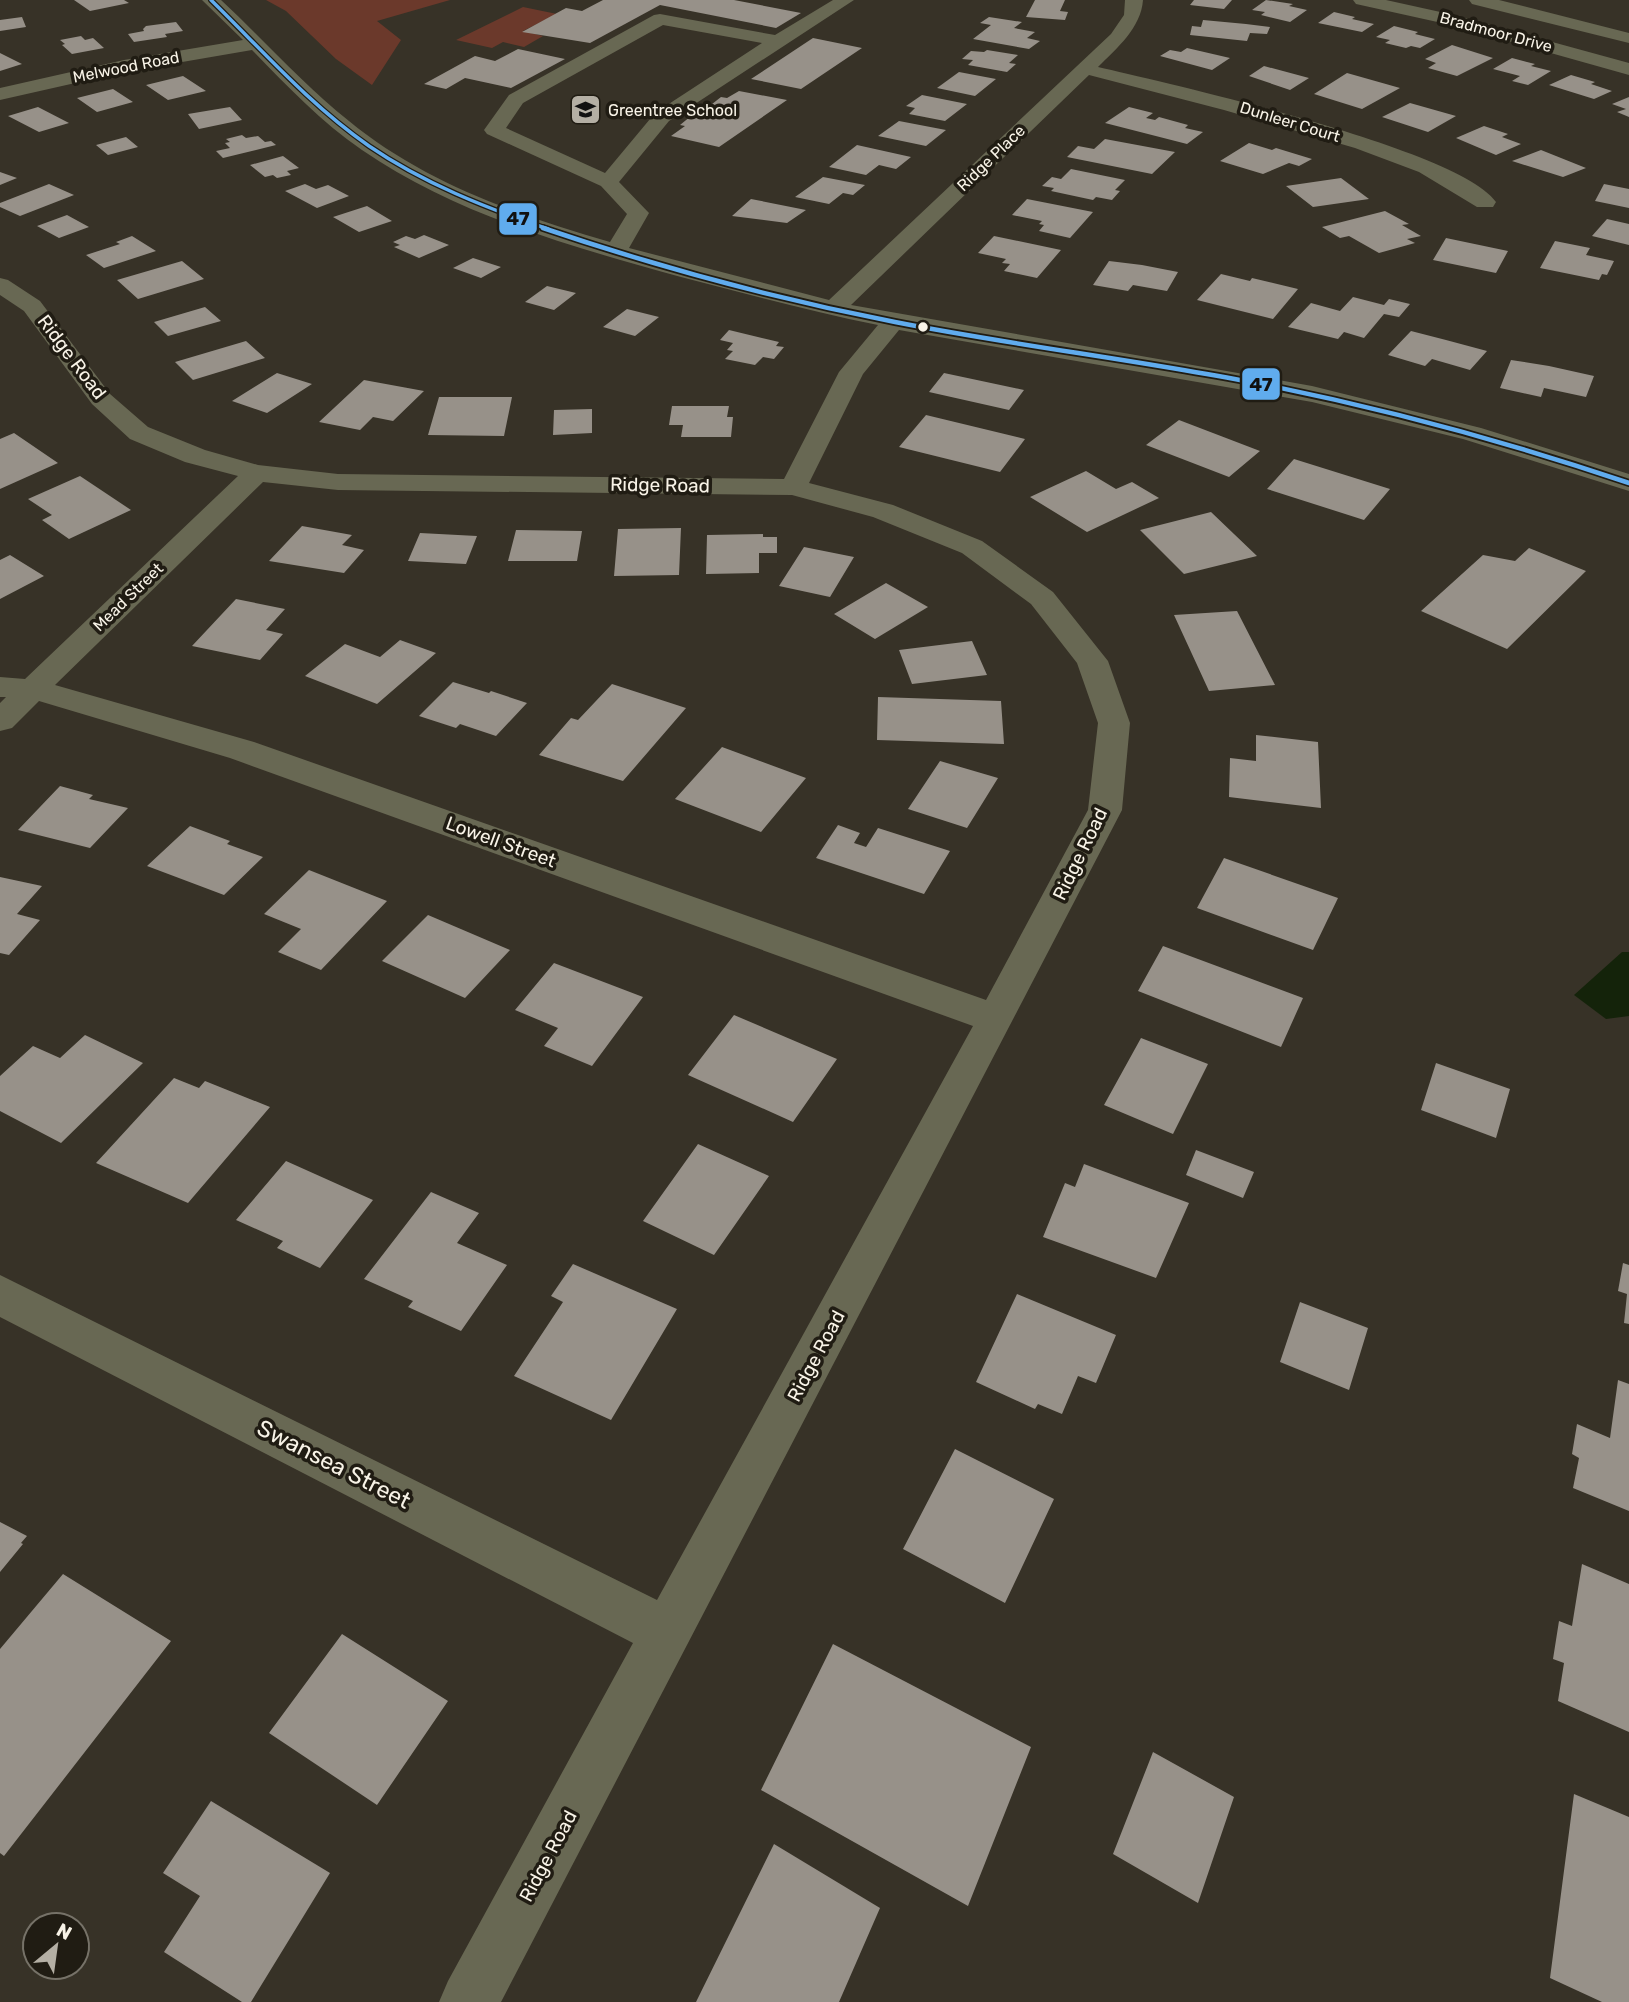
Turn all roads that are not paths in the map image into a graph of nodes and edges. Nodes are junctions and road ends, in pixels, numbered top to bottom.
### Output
1 (211, 0) edge
2 (845, 0) edge
3 (1134, 0) edge
4 (1362, 0) edge
5 (1478, 0) edge
6 (1629, 21) edge
7 (1595, 29) junction
8 (1629, 38) edge
9 (778, 41) junction
10 (253, 44) junction
11 (1625, 68) edge
12 (1085, 69) junction
13 (0, 94) edge
14 (608, 182) junction
15 (1485, 202) dead end
16 (615, 252) junction
17 (0, 285) edge
18 (834, 309) junction
19 (16, 311) edge
20 (894, 321) junction
21 (257, 472) junction
22 (1629, 483) edge
23 (793, 487) junction
24 (16, 688) edge
25 (0, 721) edge
26 (996, 1019) junction
27 (0, 1295) edge
28 (667, 1633) junction
29 (469, 2002) edge

1 - 10 street
2 - 9 street
3 - 12 street, Ridge Place
4 - 11 street, Bradmoor Drive
5 - 7 street, Bradmoor Drive
6 - 7 street
7 - 8 street, Bradmoor Drive
7 - 11 street
9 - 14 street
9 - 14 street
10 - 13 street, Melwood Road
10 - 16 street
12 - 15 street, Dunleer Court
12 - 18 street, Ridge Place
14 - 16 street
16 - 18 street
17 - 19 street, Ridge Road
18 - 20 street
19 - 21 street, Ridge Road
20 - 22 street
20 - 23 street
21 - 23 street, Ridge Road
21 - 24 street, Mead Street
23 - 26 street, Ridge Road
24 - 25 street, Mead Street
24 - 26 street, Lowell Street
26 - 28 street, Ridge Road
27 - 28 street, Swansea Street
28 - 29 street, Ridge Road

